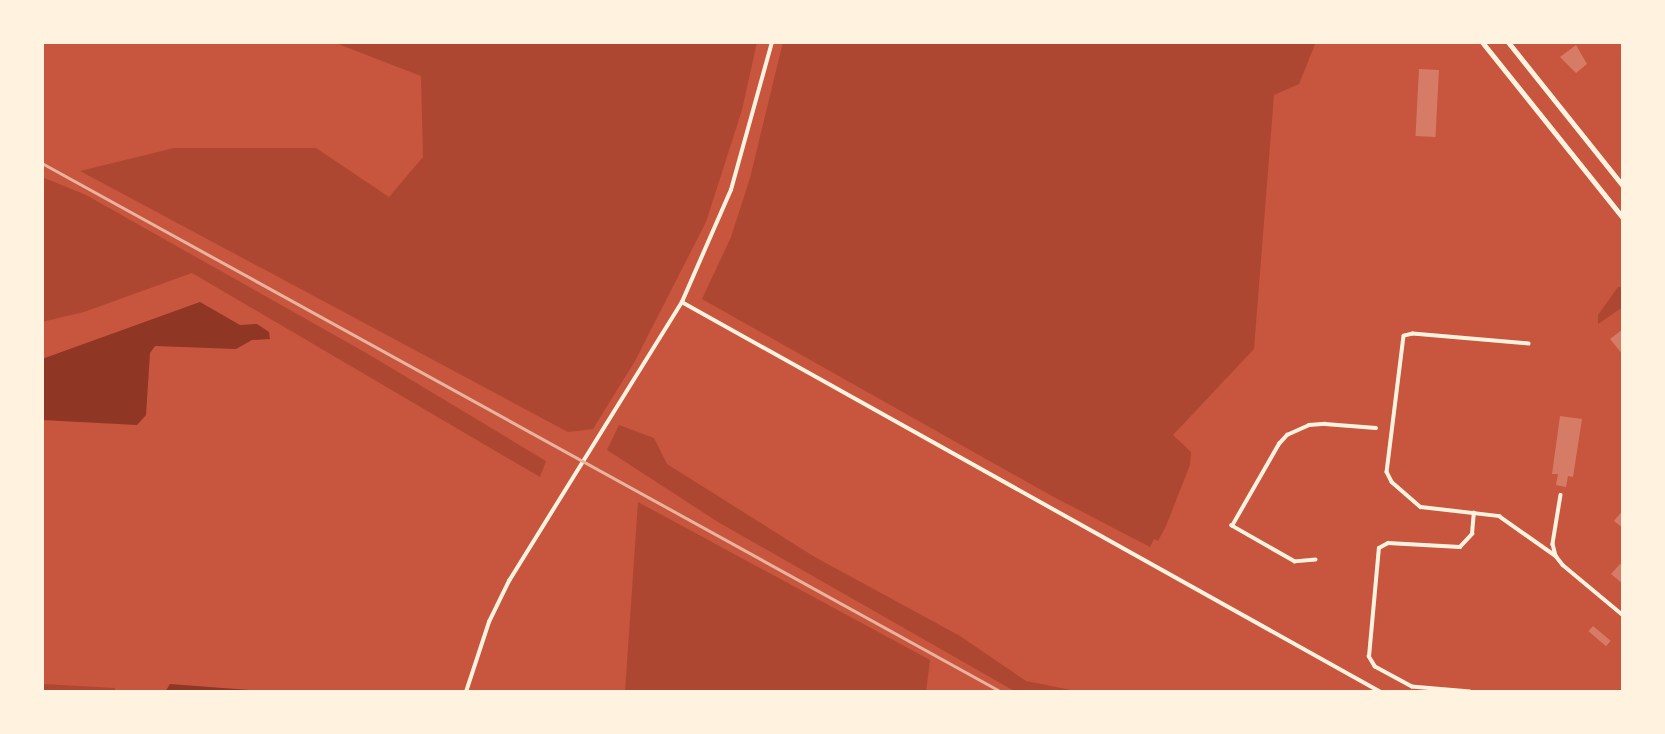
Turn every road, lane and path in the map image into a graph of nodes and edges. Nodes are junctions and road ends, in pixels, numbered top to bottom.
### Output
1 (772, 42) edge
2 (1482, 42) edge
3 (1508, 42) edge
4 (1623, 186) edge
5 (1623, 218) edge
6 (682, 302) junction
7 (1529, 344) dead end
8 (1376, 428) dead end
9 (1561, 495) dead end
10 (1474, 513) junction
11 (1556, 556) junction
12 (1316, 560) dead end
13 (1623, 615) edge
14 (1439, 691) edge
15 (466, 692) edge
16 (1381, 692) edge
17 (1470, 692) edge

1 - 6 street
2 - 5 highway
3 - 4 highway
6 - 15 street
6 - 16 street
7 - 10 street
8 - 12 street
9 - 11 street
10 - 11 street
10 - 14 street
11 - 13 street
14 - 17 street

